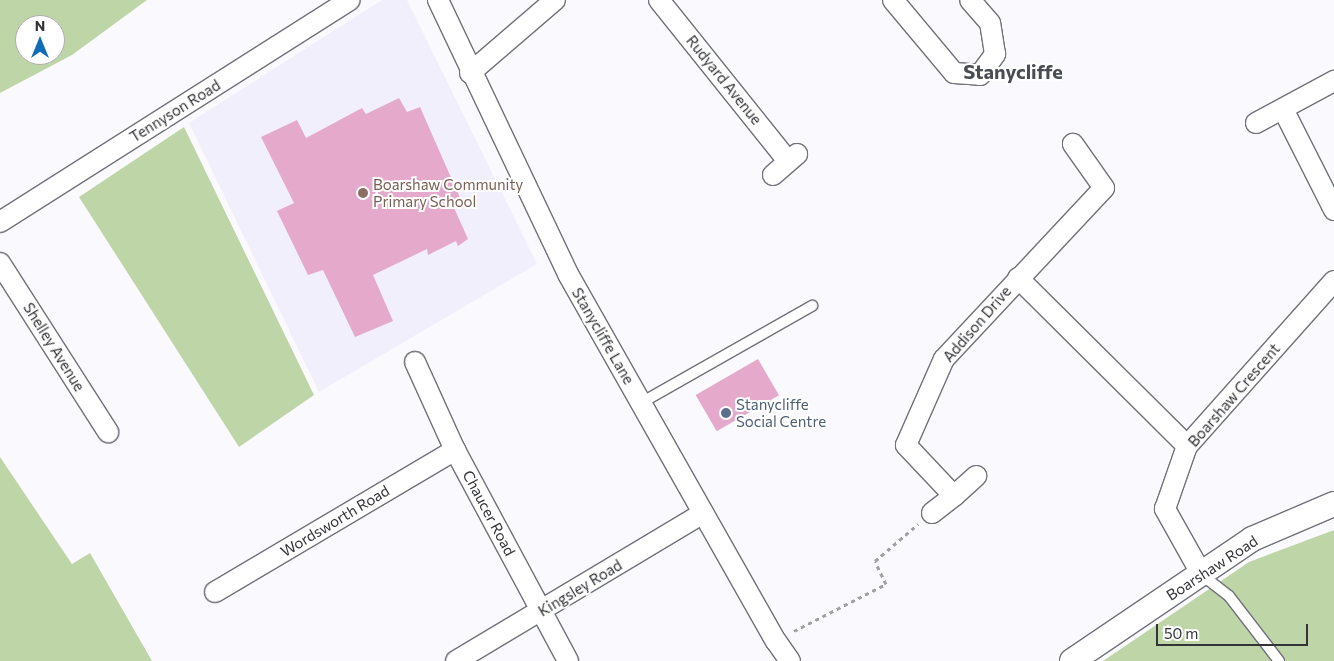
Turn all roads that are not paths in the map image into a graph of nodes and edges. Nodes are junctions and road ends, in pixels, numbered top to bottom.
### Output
1 (350, 0) edge
2 (438, 0) edge
3 (555, 0) edge
4 (660, 0) edge
5 (893, 0) edge
6 (970, 0) edge
7 (470, 73) junction
8 (1334, 81) edge
9 (1284, 111) junction
10 (1256, 123) dead end
11 (1073, 144) dead end
12 (772, 175) dead end
13 (1334, 210) edge
14 (0, 222) edge
15 (0, 263) edge
16 (1018, 278) junction
17 (1334, 281) edge
18 (812, 306) dead end
19 (415, 362) dead end
20 (641, 402) junction
21 (108, 432) dead end
22 (1187, 446) junction
23 (455, 450) junction
24 (976, 476) dead end
25 (954, 496) junction
26 (1334, 504) edge
27 (703, 513) junction
28 (932, 513) road end
29 (1202, 575) junction
30 (215, 592) dead end
31 (542, 611) junction
32 (456, 661) edge
33 (568, 661) edge
34 (790, 661) edge
35 (1072, 661) edge
36 (1279, 661) edge

1 - 14 street, Tennyson Road
2 - 7 street, Stanycliffe Lane
3 - 7 street
4 - 12 street, Rudyard Avenue
5 - 6 street
7 - 20 street, Stanycliffe Lane
8 - 9 street
9 - 10 street
9 - 13 street
11 - 16 street, Addison Drive
15 - 21 street, Shelley Avenue
16 - 22 street, Addison Drive
16 - 25 street, Addison Drive
17 - 22 street, Boarshaw Crescent
18 - 20 lane
19 - 23 street, Chaucer Road
20 - 27 street, Stanycliffe Lane
22 - 29 street, Boarshaw Crescent
23 - 30 street, Wordsworth Road
23 - 31 street, Chaucer Road
24 - 25 street
25 - 28 street
26 - 29 street, Boarshaw Road
27 - 31 street, Kingsley Road
27 - 34 street, Stanycliffe Lane
29 - 35 street, Boarshaw Road
29 - 36 lane
31 - 32 street, Kingsley Road
31 - 33 street, Chaucer Road

